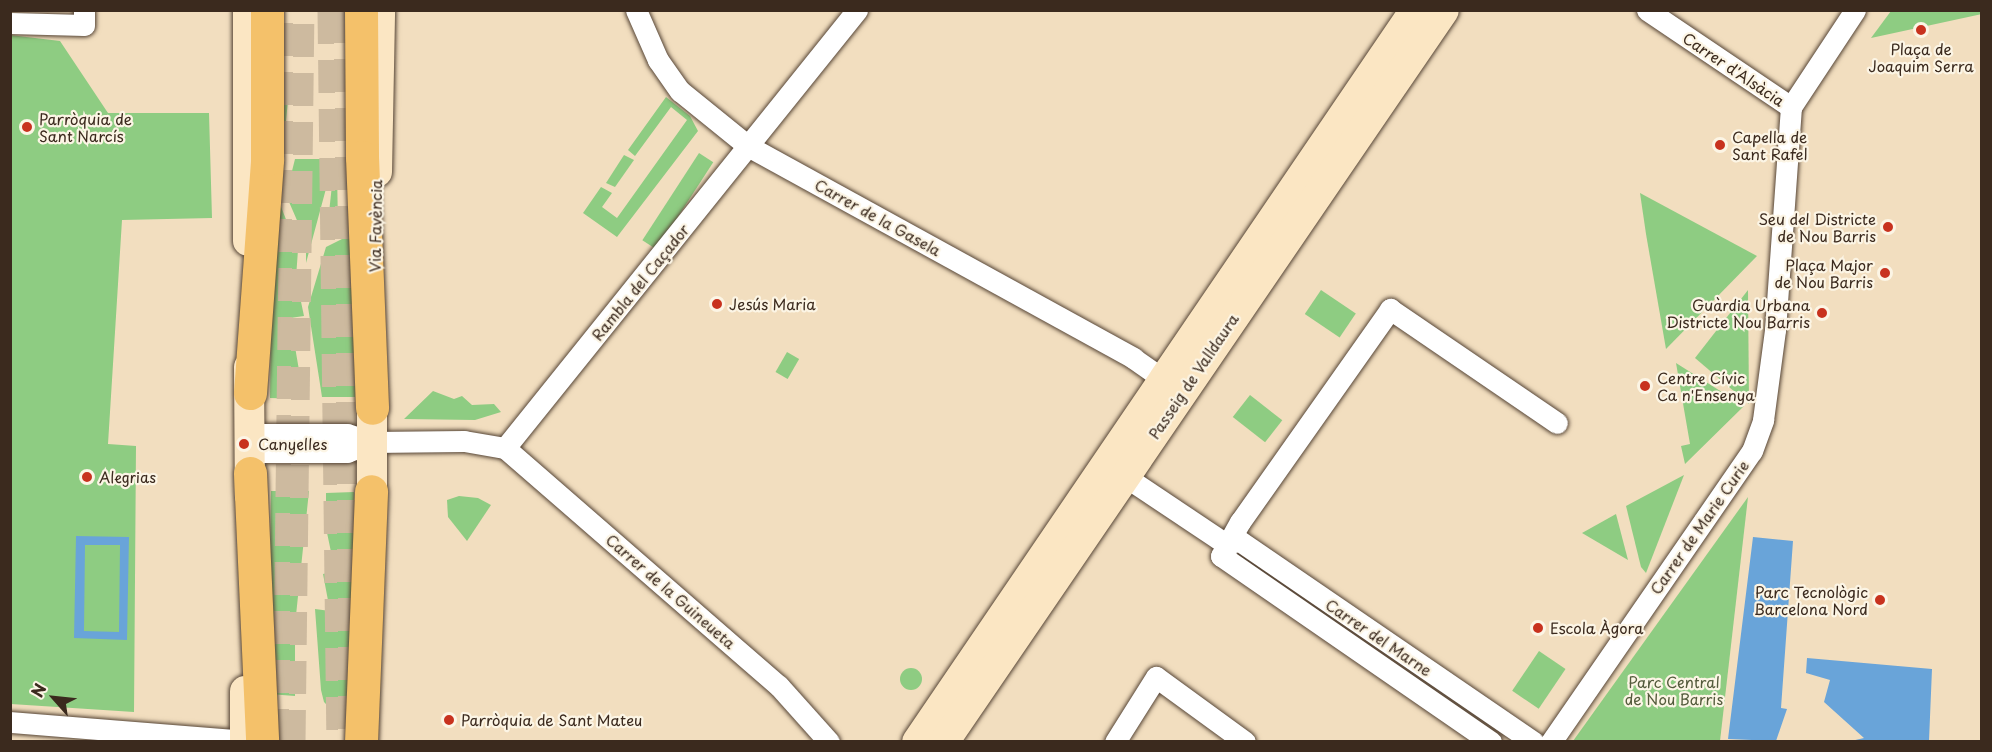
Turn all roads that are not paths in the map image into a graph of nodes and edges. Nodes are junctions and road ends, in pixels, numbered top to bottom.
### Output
1 (84, 10) edge
2 (248, 10) edge
3 (267, 10) edge
4 (362, 10) edge
5 (380, 10) edge
6 (636, 10) edge
7 (857, 10) edge
8 (1444, 10) edge
9 (1647, 10) edge
10 (1855, 10) edge
11 (1407, 13) edge
12 (10, 23) edge
13 (1791, 107) junction
14 (748, 146) junction
15 (1163, 379) junction
16 (250, 393) junction
17 (372, 408) junction
18 (1557, 423) dead end
19 (372, 442) junction
20 (505, 448) junction
21 (250, 453) junction
22 (1115, 470) junction
23 (371, 491) junction
24 (1231, 542) junction
25 (10, 722) edge
26 (245, 741) edge
27 (262, 741) edge
28 (361, 741) edge
29 (376, 741) edge
30 (829, 741) edge
31 (917, 741) edge
32 (944, 741) edge
33 (1115, 741) edge
34 (1245, 741) edge
35 (1491, 741) edge
36 (1533, 741) edge
37 (1551, 741) edge

1 - 12 street
2 - 16 main road
3 - 16 highway
4 - 17 highway
5 - 17 main road, Via Favència
6 - 14 street, Carrer de la Gasela
7 - 14 street, Rambla del Caçador
8 - 22 main road, Passeig de Valldaura
9 - 13 street, Carrer d'Alsàcia
10 - 13 street
11 - 15 main road, Passeig de Valldaura
13 - 37 street, Carrer de Marie Curie
14 - 15 street, Carrer de la Gasela
14 - 20 street, Rambla del Caçador
15 - 22 main road, Passeig de Valldaura
16 - 21 main road
17 - 19 main road, Via Favència
18 - 24 street
19 - 20 street
19 - 21 street
19 - 23 main road, Via Favència
20 - 30 street, Carrer de la Guineueta
21 - 26 main road
21 - 27 highway
22 - 24 street, Carrer del Marne
22 - 31 main road, Passeig de Valldaura
22 - 32 main road, Passeig de Valldaura
23 - 28 highway
23 - 29 main road, Via Favència
24 - 35 street, Carrer del Marne
24 - 36 street, Carrer del Marne
25 - 26 street
33 - 34 street

